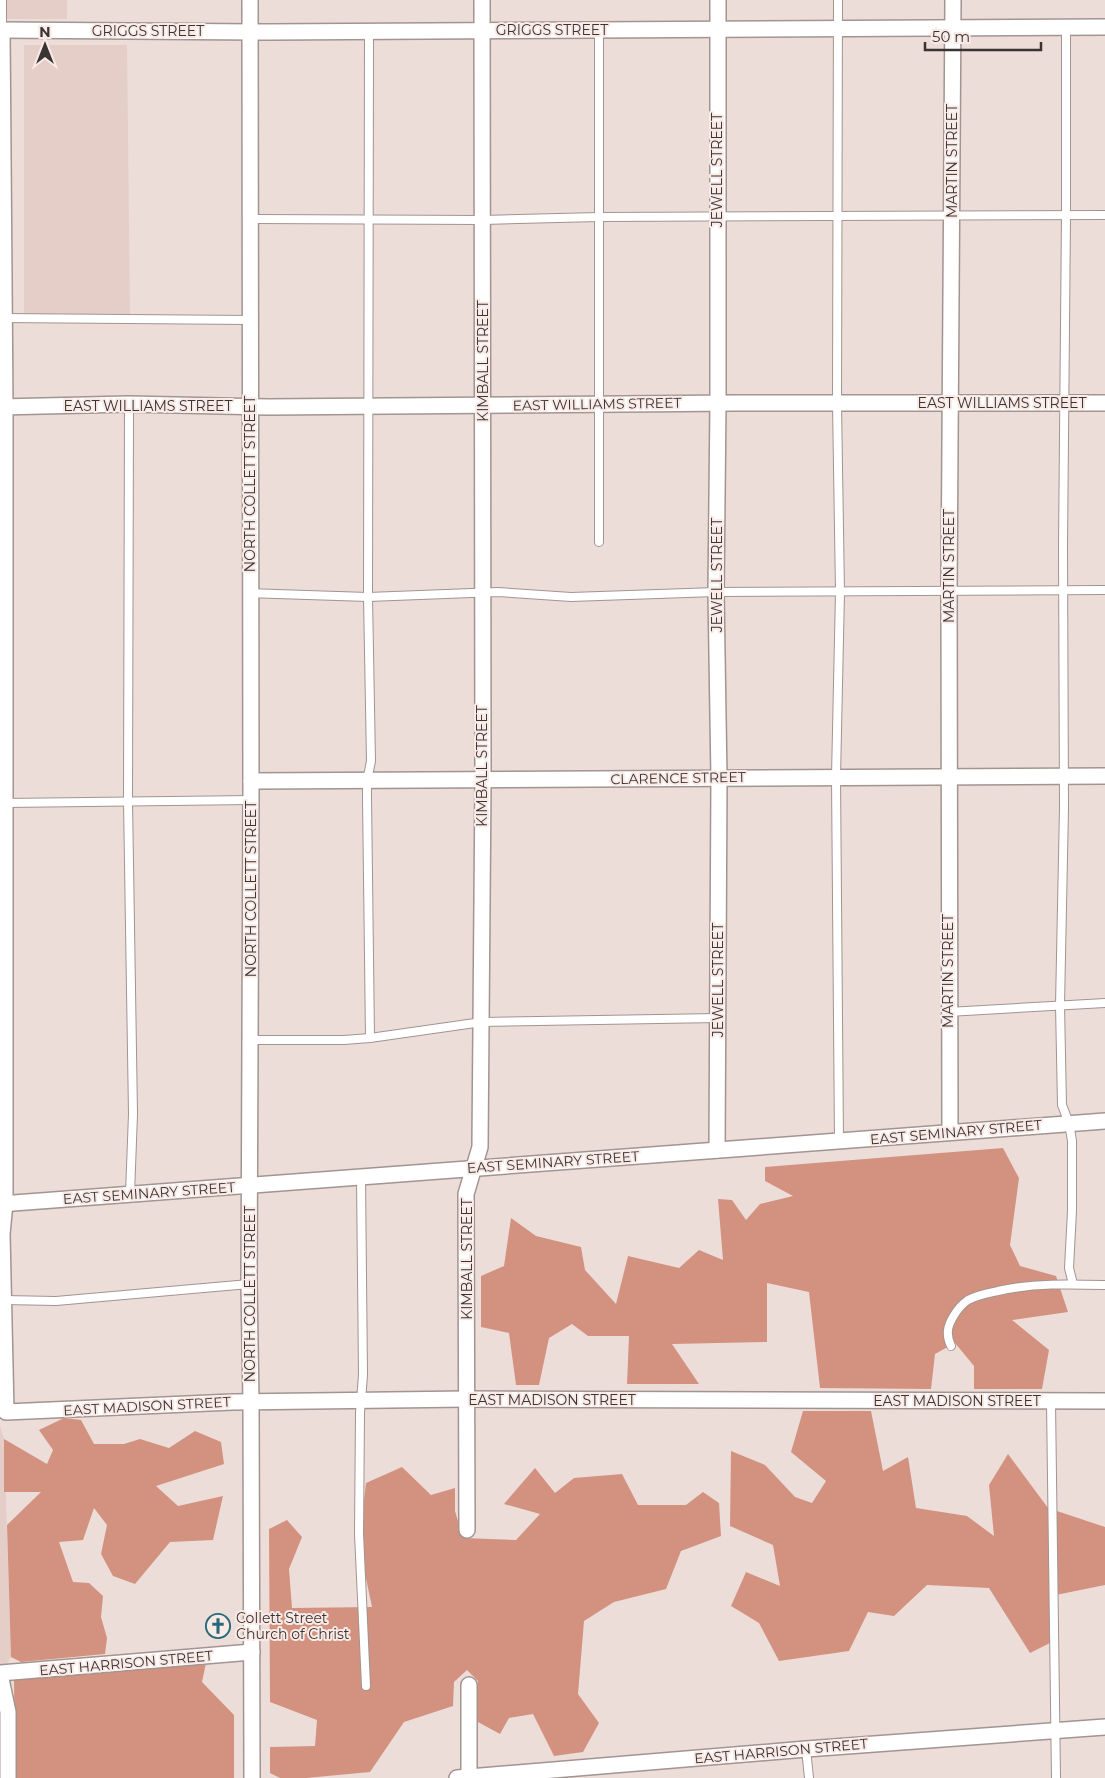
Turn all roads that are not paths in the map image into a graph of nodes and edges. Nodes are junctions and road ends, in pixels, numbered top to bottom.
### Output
1 (2, 0) edge
2 (250, 0) edge
3 (482, 0) edge
4 (718, 0) edge
5 (838, 0) edge
6 (953, 0) edge
7 (953, 27) junction
8 (1066, 27) junction
9 (1105, 27) edge
10 (838, 28) junction
11 (718, 29) junction
12 (1, 30) edge
13 (482, 30) junction
14 (599, 30) junction
15 (369, 31) junction
16 (250, 32) junction
17 (952, 215) junction
18 (1066, 215) junction
19 (1105, 215) edge
20 (717, 216) junction
21 (837, 216) junction
22 (599, 217) junction
23 (251, 218) junction
24 (368, 218) junction
25 (483, 220) junction
26 (2, 318) edge
27 (250, 320) junction
28 (718, 403) junction
29 (1066, 403) junction
30 (1105, 403) edge
31 (129, 404) junction
32 (837, 404) junction
33 (950, 404) junction
34 (599, 405) junction
35 (369, 406) junction
36 (483, 406) junction
37 (3, 407) edge
38 (250, 407) junction
39 (3, 512) edge
40 (599, 542) dead end
41 (1063, 590) junction
42 (1105, 590) edge
43 (949, 591) junction
44 (716, 592) junction
45 (840, 592) junction
46 (250, 593) junction
47 (482, 593) junction
48 (368, 597) junction
49 (1064, 776) junction
50 (1105, 776) edge
51 (836, 777) junction
52 (949, 777) junction
53 (718, 778) junction
54 (483, 780) junction
55 (251, 781) junction
56 (367, 781) junction
57 (251, 800) junction
58 (128, 801) junction
59 (5, 803) junction
60 (1105, 1003) edge
61 (1060, 1005) junction
62 (948, 1012) junction
63 (718, 1018) junction
64 (482, 1022) junction
65 (370, 1038) junction
66 (250, 1040) junction
67 (1105, 1120) edge
68 (1069, 1123) junction
69 (950, 1132) junction
70 (839, 1141) junction
71 (717, 1150) junction
72 (474, 1168) junction
73 (361, 1177) junction
74 (250, 1185) junction
75 (130, 1194) junction
76 (3, 1204) edge
77 (249, 1284) junction
78 (1073, 1284) junction
79 (1105, 1285) edge
80 (3, 1300) junction
81 (951, 1346) dead end
82 (466, 1399) junction
83 (361, 1400) junction
84 (251, 1401) junction
85 (1105, 1401) edge
86 (1051, 1402) junction
87 (3, 1413) edge
88 (467, 1530) dead end
89 (252, 1652) junction
90 (0, 1674) edge
91 (469, 1684) dead end
92 (366, 1686) dead end
93 (1105, 1727) edge
94 (1055, 1730) junction
95 (806, 1749) junction
96 (8, 1778) edge
97 (252, 1778) edge
98 (463, 1778) edge
99 (808, 1778) edge
100 (1056, 1778) edge

1 - 12 lane
2 - 16 street, NORTH COLLETT STREET
3 - 13 street, KIMBALL STREET
4 - 11 street, JEWELL STREET
5 - 10 lane
6 - 7 street, MARTIN STREET
7 - 8 street, GRIGGS STREET
7 - 10 street, GRIGGS STREET
7 - 17 street, MARTIN STREET
8 - 9 street, GRIGGS STREET
8 - 18 lane
10 - 11 street, GRIGGS STREET
10 - 21 lane
11 - 14 street, GRIGGS STREET
11 - 20 street, JEWELL STREET
12 - 16 street, GRIGGS STREET
12 - 26 street
13 - 14 street, GRIGGS STREET
13 - 15 street, GRIGGS STREET
13 - 25 street, KIMBALL STREET
14 - 22 lane
15 - 16 street, GRIGGS STREET
15 - 24 lane
16 - 23 street, NORTH COLLETT STREET
17 - 18 lane
17 - 21 lane
17 - 33 street, MARTIN STREET
18 - 19 lane
18 - 29 lane
20 - 21 lane
20 - 22 lane
20 - 28 street, JEWELL STREET
21 - 32 lane
22 - 25 lane
22 - 34 lane
23 - 24 lane
23 - 27 street, NORTH COLLETT STREET
24 - 25 lane
24 - 35 lane
25 - 36 street, KIMBALL STREET
26 - 27 lane
26 - 37 street
27 - 38 street, NORTH COLLETT STREET
28 - 32 street, EAST WILLIAMS STREET
28 - 34 street, EAST WILLIAMS STREET
28 - 44 street, JEWELL STREET
29 - 30 street, EAST WILLIAMS STREET
29 - 33 street, EAST WILLIAMS STREET
29 - 41 lane
31 - 37 street, EAST WILLIAMS STREET
31 - 38 street, EAST WILLIAMS STREET
31 - 58 lane
32 - 33 street, EAST WILLIAMS STREET
32 - 45 lane
33 - 43 street, MARTIN STREET
34 - 36 street, EAST WILLIAMS STREET
34 - 40 lane
35 - 36 street, EAST WILLIAMS STREET
35 - 38 street, EAST WILLIAMS STREET
35 - 48 lane
36 - 47 street, KIMBALL STREET
37 - 39 street
38 - 46 street, NORTH COLLETT STREET
39 - 59 street
41 - 42 lane
41 - 43 lane
41 - 49 lane
43 - 45 lane
43 - 52 street, MARTIN STREET
44 - 45 lane
44 - 47 lane
44 - 53 street, JEWELL STREET
45 - 51 lane
46 - 48 lane
46 - 55 street, NORTH COLLETT STREET
47 - 48 lane
47 - 54 street, KIMBALL STREET
48 - 56 lane
49 - 50 street, CLARENCE STREET
49 - 52 street, CLARENCE STREET
49 - 61 lane
51 - 52 street, CLARENCE STREET
51 - 53 street, CLARENCE STREET
51 - 70 lane
52 - 62 street, MARTIN STREET
53 - 54 street, CLARENCE STREET
53 - 63 street, JEWELL STREET
54 - 56 street, CLARENCE STREET
54 - 64 street, KIMBALL STREET
55 - 56 street, CLARENCE STREET
55 - 57 street, NORTH COLLETT STREET
56 - 65 lane
57 - 58 lane
57 - 66 street, NORTH COLLETT STREET
58 - 59 lane
58 - 75 lane
59 - 76 street
60 - 61 lane
61 - 62 lane
61 - 68 lane
62 - 69 street, MARTIN STREET
63 - 64 lane
63 - 71 street, JEWELL STREET
64 - 65 lane
64 - 72 street, KIMBALL STREET
65 - 66 lane
66 - 74 street, NORTH COLLETT STREET
67 - 68 street, EAST SEMINARY STREET
68 - 69 street, EAST SEMINARY STREET
68 - 78 lane
69 - 70 street, EAST SEMINARY STREET
70 - 71 street, EAST SEMINARY STREET
71 - 72 street, EAST SEMINARY STREET
72 - 73 street, EAST SEMINARY STREET
72 - 82 street, KIMBALL STREET
73 - 74 street, EAST SEMINARY STREET
73 - 83 lane
74 - 75 street, EAST SEMINARY STREET
74 - 77 street, NORTH COLLETT STREET
75 - 76 street, EAST SEMINARY STREET
76 - 80 street
77 - 80 lane
77 - 84 street, NORTH COLLETT STREET
78 - 79 lane
78 - 81 lane
80 - 87 street
82 - 83 street, EAST MADISON STREET
82 - 86 street, EAST MADISON STREET
82 - 88 street, KIMBALL STREET
83 - 84 street, EAST MADISON STREET
83 - 92 lane
84 - 87 street, EAST MADISON STREET
84 - 89 street, NORTH COLLETT STREET
85 - 86 street, EAST MADISON STREET
86 - 94 lane
89 - 90 street, EAST HARRISON STREET
89 - 97 street, NORTH COLLETT STREET
90 - 96 street
91 - 98 street
93 - 94 street, EAST HARRISON STREET
94 - 95 street, EAST HARRISON STREET
94 - 100 lane
95 - 98 street, EAST HARRISON STREET
95 - 99 lane

